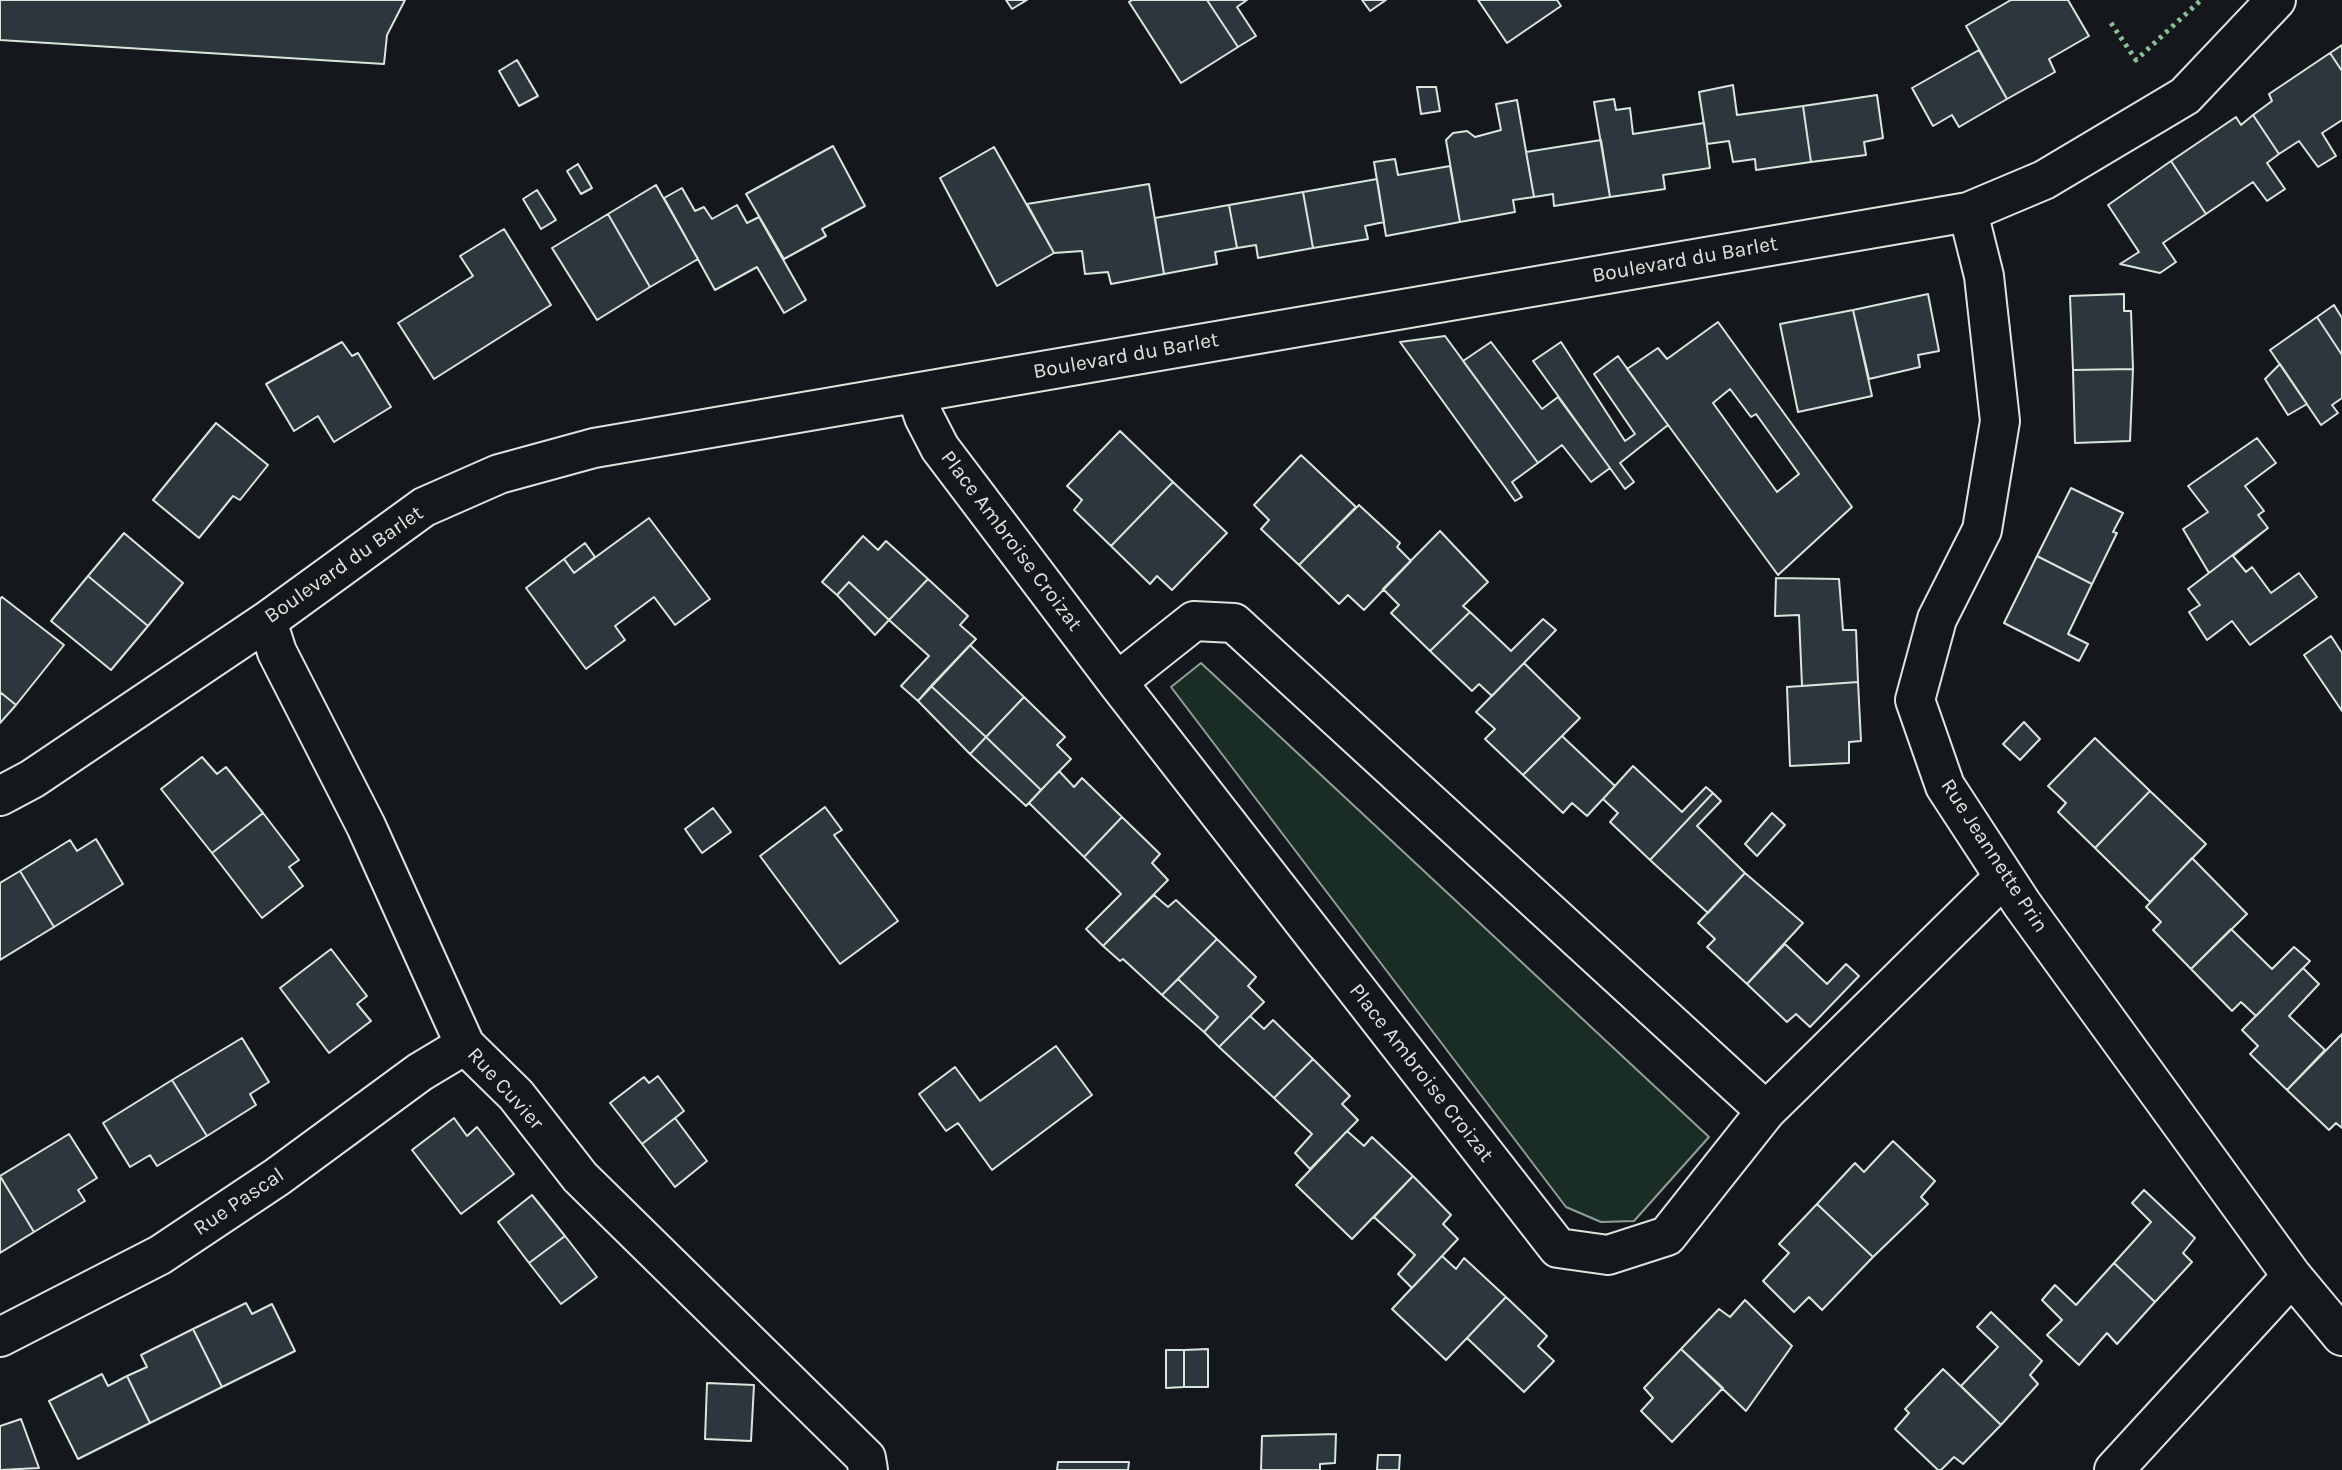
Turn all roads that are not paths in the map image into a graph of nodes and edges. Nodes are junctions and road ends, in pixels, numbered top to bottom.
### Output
1 (2276, 0) edge
2 (1968, 212) junction
3 (916, 393) junction
4 (267, 621) junction
5 (1117, 682) junction
6 (0, 796) edge
7 (2004, 877) junction
8 (465, 1045) junction
9 (1766, 1111) junction
10 (2292, 1276) junction
11 (2342, 1336) edge
12 (0, 1337) edge
13 (868, 1470) edge
14 (2114, 1470) edge

1 - 2 street, Boulevard du Barlet
2 - 3 street, Boulevard du Barlet
2 - 7 street, Rue Jeannette Prin
3 - 4 street, Boulevard du Barlet
3 - 5 street, Place Ambroise Croizat
4 - 6 street, Boulevard du Barlet
4 - 8 street, Rue Cuvier
5 - 9 street
5 - 9 street, Place Ambroise Croizat
7 - 9 street, Place Ambroise Croizat
7 - 10 street, Rue Jeannette Prin
8 - 12 street, Rue Pascal
8 - 13 street, Rue Cuvier
10 - 11 street, Rue Jeannette Prin
10 - 14 street

